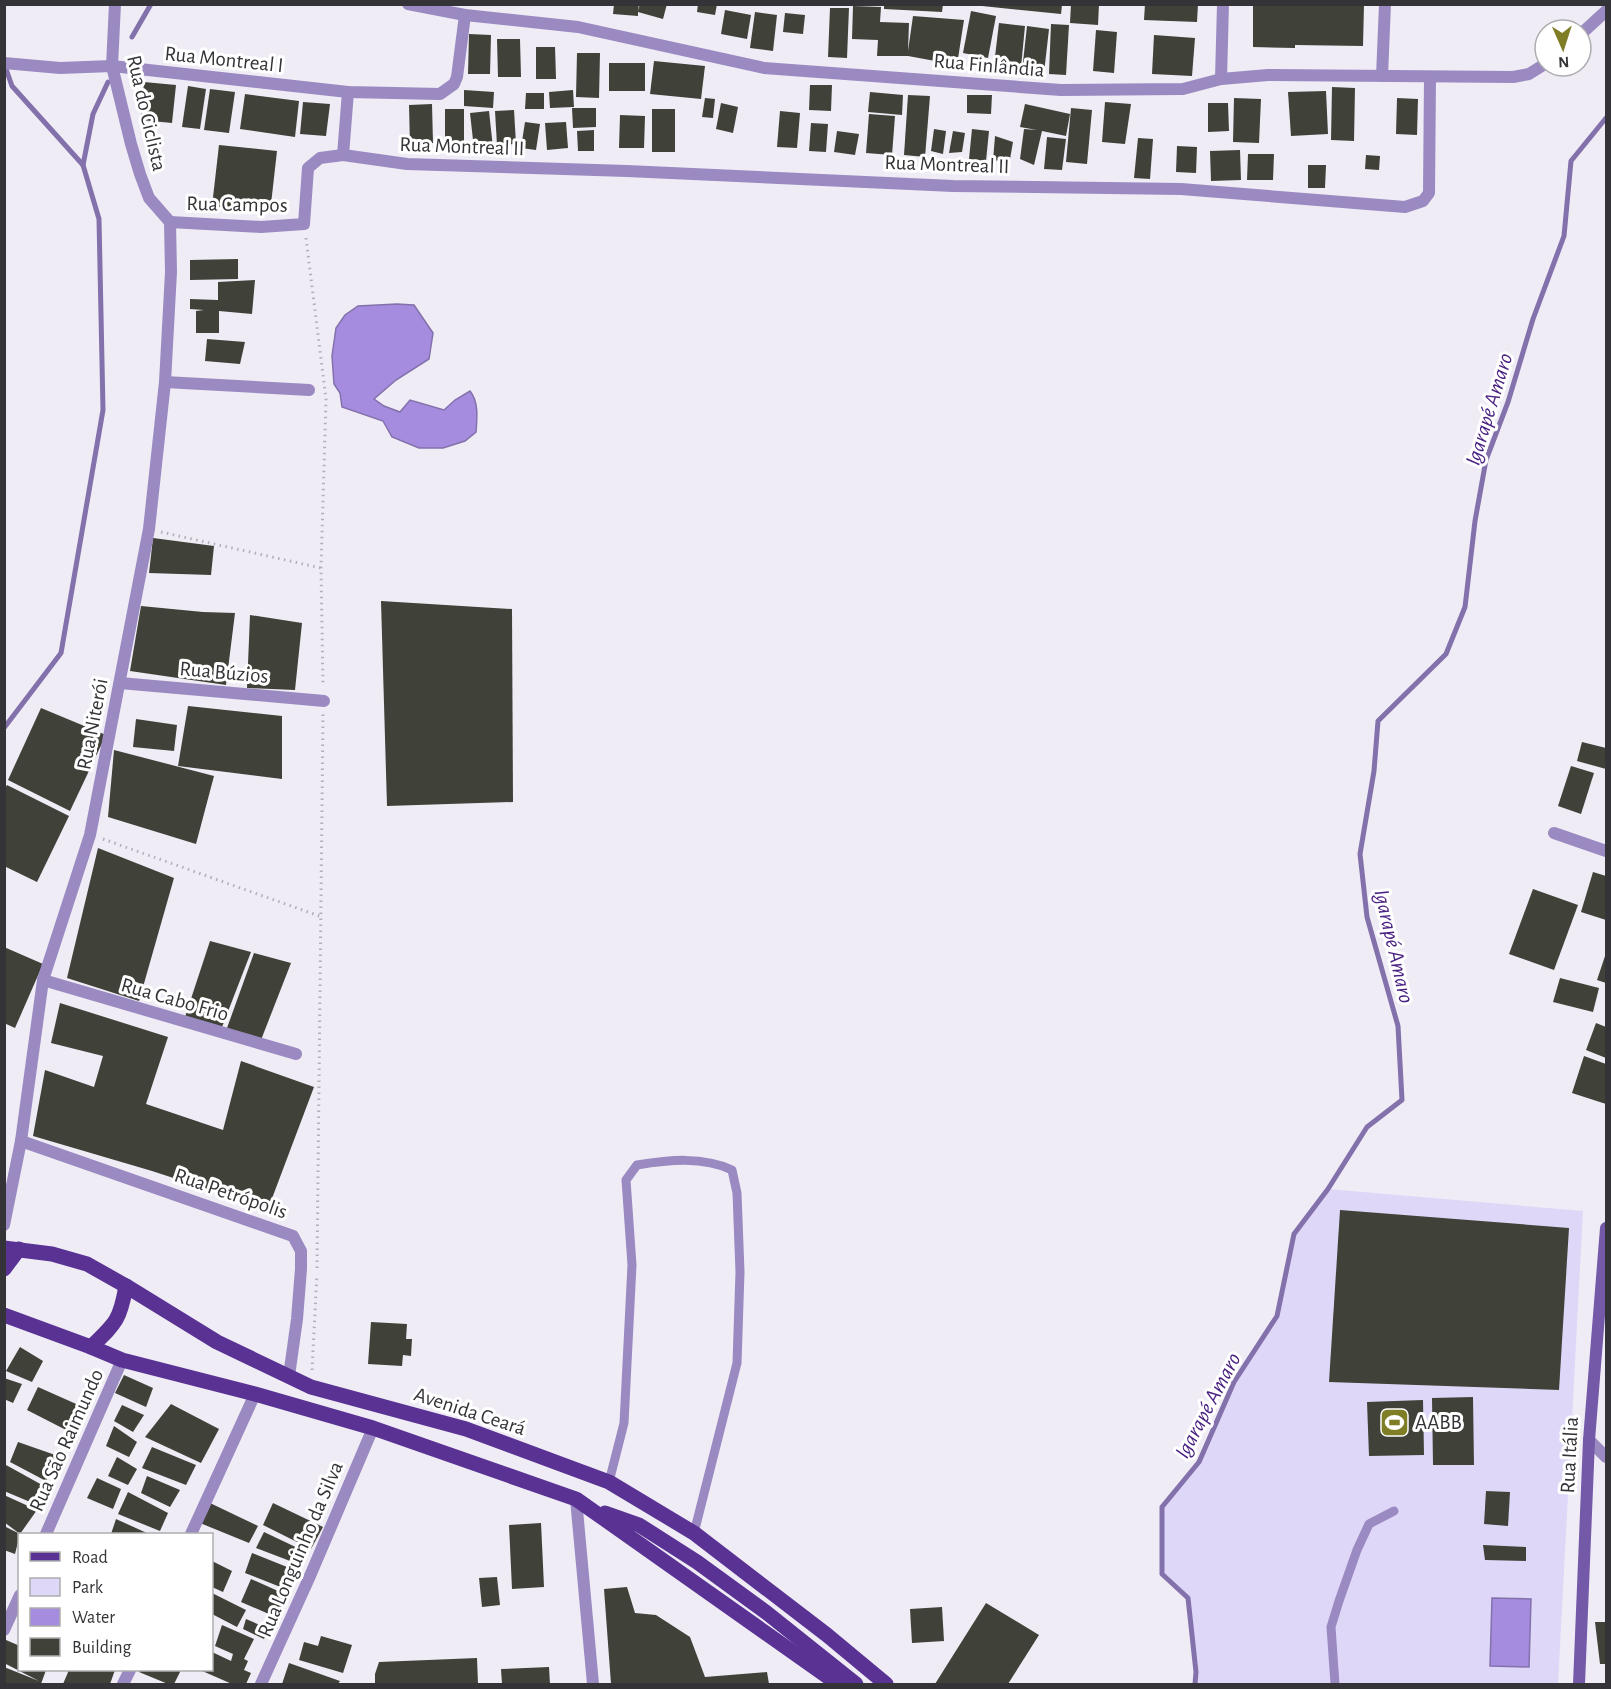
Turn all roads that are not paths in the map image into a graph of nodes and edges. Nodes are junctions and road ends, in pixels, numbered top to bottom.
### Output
1 (115, 4) edge
2 (408, 4) edge
3 (1223, 4) edge
4 (1385, 4) edge
5 (1606, 11) edge
6 (465, 15) junction
7 (1593, 23) edge
8 (4, 63) edge
9 (112, 66) junction
10 (1533, 71) edge
11 (1382, 76) junction
12 (1430, 77) junction
13 (1221, 79) junction
14 (348, 92) junction
15 (343, 155) junction
16 (170, 222) junction
17 (165, 382) junction
18 (309, 390) dead end
19 (120, 683) junction
20 (324, 701) road end
21 (1554, 833) dead end
22 (1606, 851) edge
23 (43, 980) junction
24 (296, 1054) dead end
25 (21, 1141) junction
26 (4, 1225) edge
27 (1606, 1228) edge
28 (1605, 1244) edge
29 (12, 1248) edge
30 (4, 1269) edge
31 (126, 1286) junction
32 (4, 1315) edge
33 (91, 1347) junction
34 (122, 1360) junction
35 (289, 1376) junction
36 (255, 1394) junction
37 (373, 1428) junction
38 (1589, 1440) junction
39 (1606, 1457) edge
40 (609, 1482) junction
41 (581, 1502) junction
42 (1394, 1511) dead end
43 (46, 1533) edge
44 (191, 1533) edge
45 (694, 1533) junction
46 (18, 1599) edge
47 (4, 1630) edge
48 (261, 1684) edge
49 (593, 1684) edge
50 (838, 1684) edge
51 (856, 1684) edge
52 (886, 1684) edge
53 (1335, 1684) edge
54 (1579, 1684) edge

1 - 9 street, Rua do Ciclista
2 - 6 street, Rua Finlândia
3 - 13 street
4 - 11 street
5 - 7 street
6 - 13 street, Rua Finlândia
6 - 14 street, Rua Montreal I
8 - 9 street, Rua Montreal I
9 - 14 street, Rua Montreal I
9 - 16 street, Rua do Ciclista
10 - 12 street, Rua Finlândia
11 - 12 street, Rua Finlândia
11 - 13 street, Rua Finlândia
12 - 15 street, Rua Montreal II
14 - 15 street
15 - 16 street, Rua Campos
16 - 17 street, Rua Niterói
17 - 18 street
17 - 19 street, Rua Niterói
19 - 20 street, Rua Búzios
19 - 23 street, Rua Niterói
21 - 22 street
23 - 24 street, Rua Cabo Frio
23 - 25 street, Rua Niterói
25 - 26 street, Rua Niterói
25 - 35 street, Rua Petrópolis
27 - 28 street, Rua Itália
28 - 38 street, Rua Itália
29 - 30 main road
29 - 31 main road, Avenida Ceará
31 - 33 main road
31 - 35 main road, Avenida Ceará
32 - 33 main road
33 - 34 main road
34 - 36 main road
34 - 43 street, Rua São Raimundo
35 - 40 main road, Avenida Ceará
36 - 37 main road
36 - 44 street
37 - 41 main road
37 - 48 street, Rua Longuinho da Silva
38 - 39 street
38 - 54 street, Rua Itália
40 - 45 main road, Avenida Ceará
40 - 45 lane
41 - 49 street
41 - 50 main road
41 - 51 main road
42 - 53 lane
45 - 52 main road, Avenida Ceará
46 - 47 street

